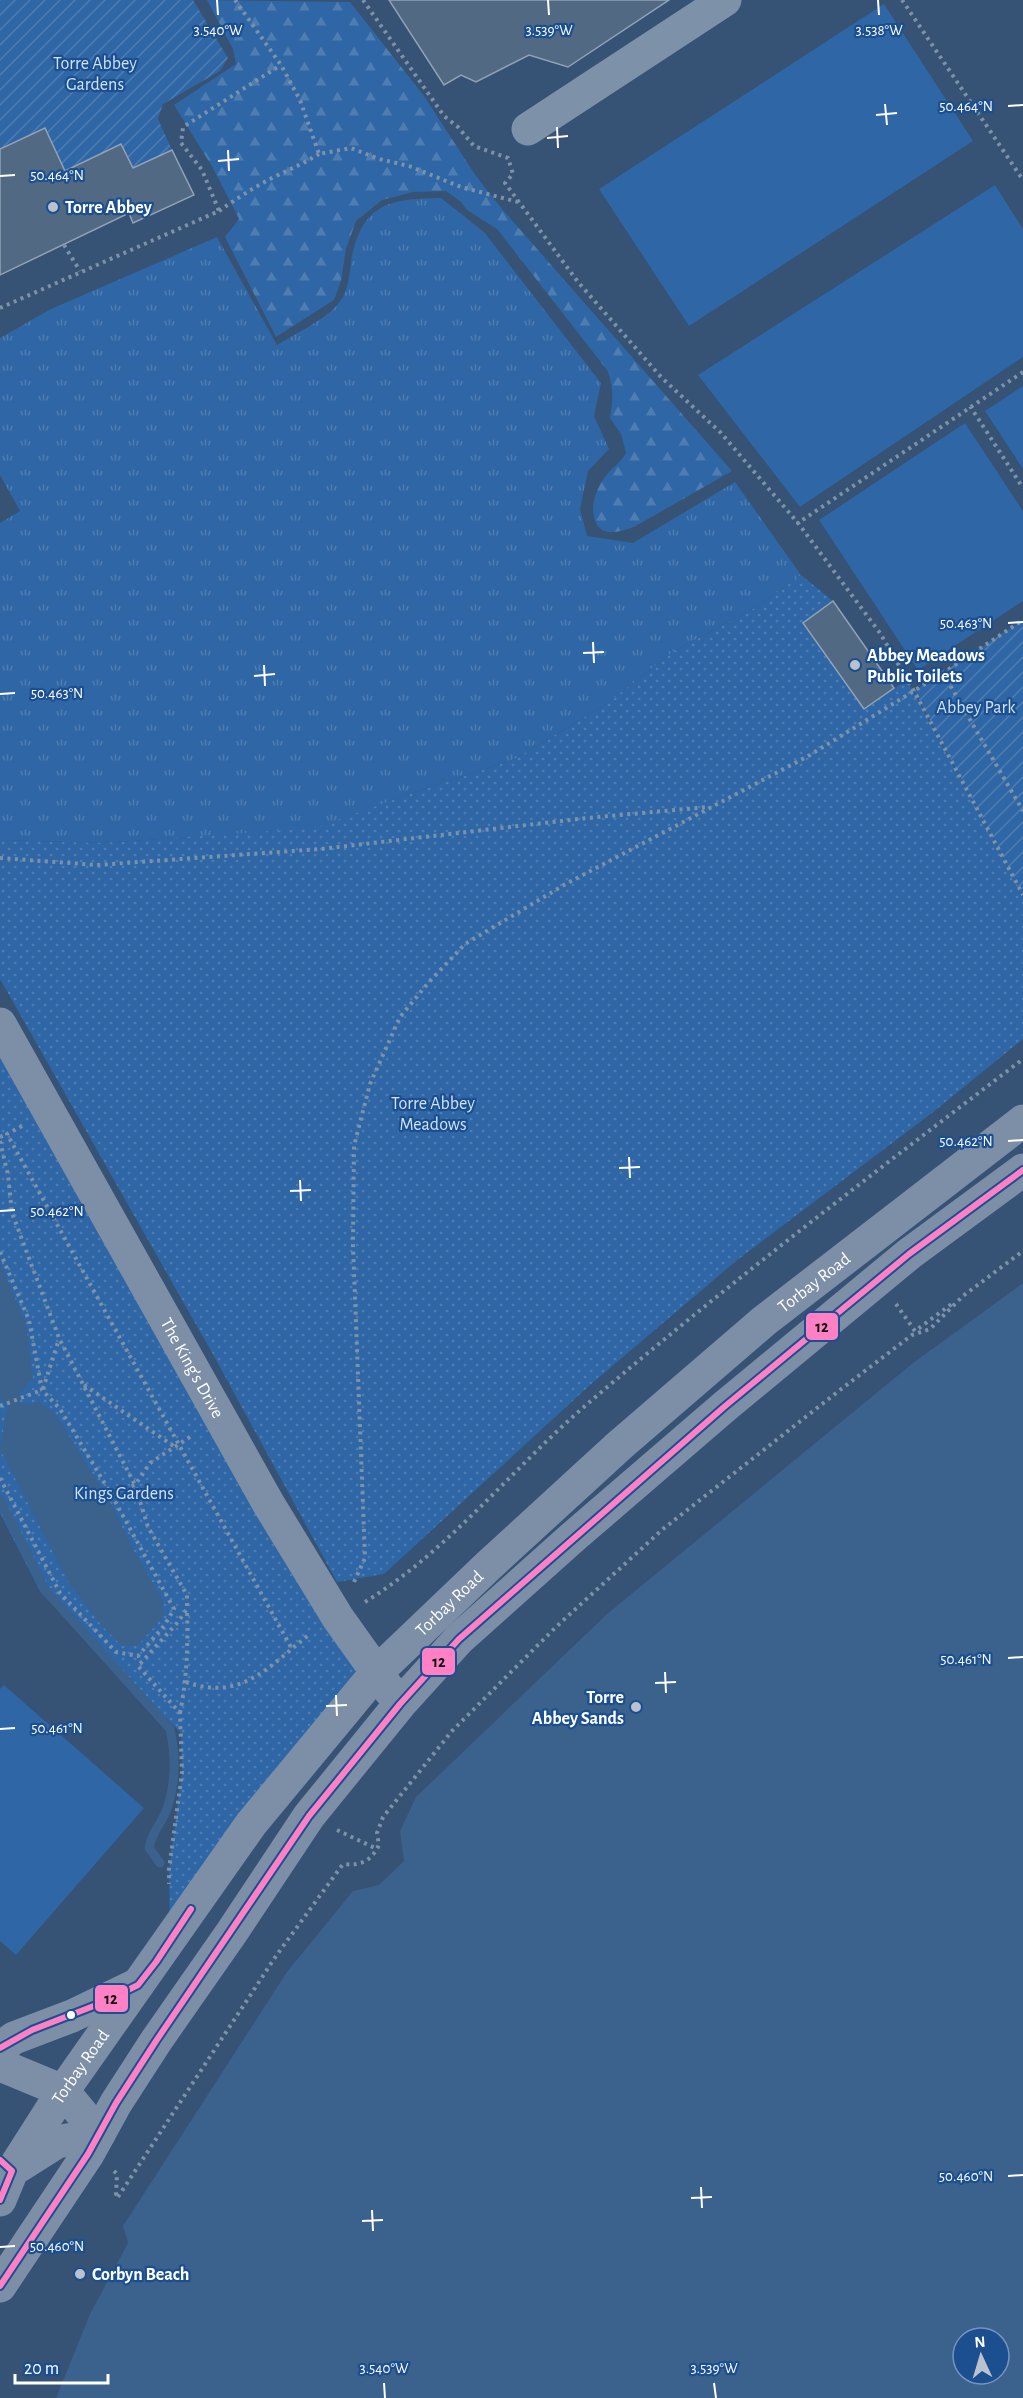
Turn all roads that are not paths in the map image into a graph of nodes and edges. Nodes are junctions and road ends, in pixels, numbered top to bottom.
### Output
1 (725, 0) edge
2 (528, 129) dead end
3 (0, 1024) edge
4 (1023, 1120) edge
5 (1023, 1170) edge
6 (376, 1673) junction
7 (400, 1704) junction
8 (140, 1984) junction
9 (0, 2048) edge
10 (0, 2065) edge
11 (63, 2091) junction
12 (99, 2134) junction
13 (4, 2177) edge
14 (0, 2286) edge

1 - 2 lane
3 - 6 main road, The King's Drive
4 - 6 main road, Torbay Road
5 - 7 main road, Torbay Road
6 - 7 main road, The King's Drive
6 - 8 main road, Torbay Road
7 - 12 main road, Torbay Road
8 - 9 main road
8 - 11 main road, Torbay Road
10 - 11 main road
11 - 12 main road
11 - 13 main road, Torbay Road
12 - 13 main road
12 - 14 main road, Torbay Road

